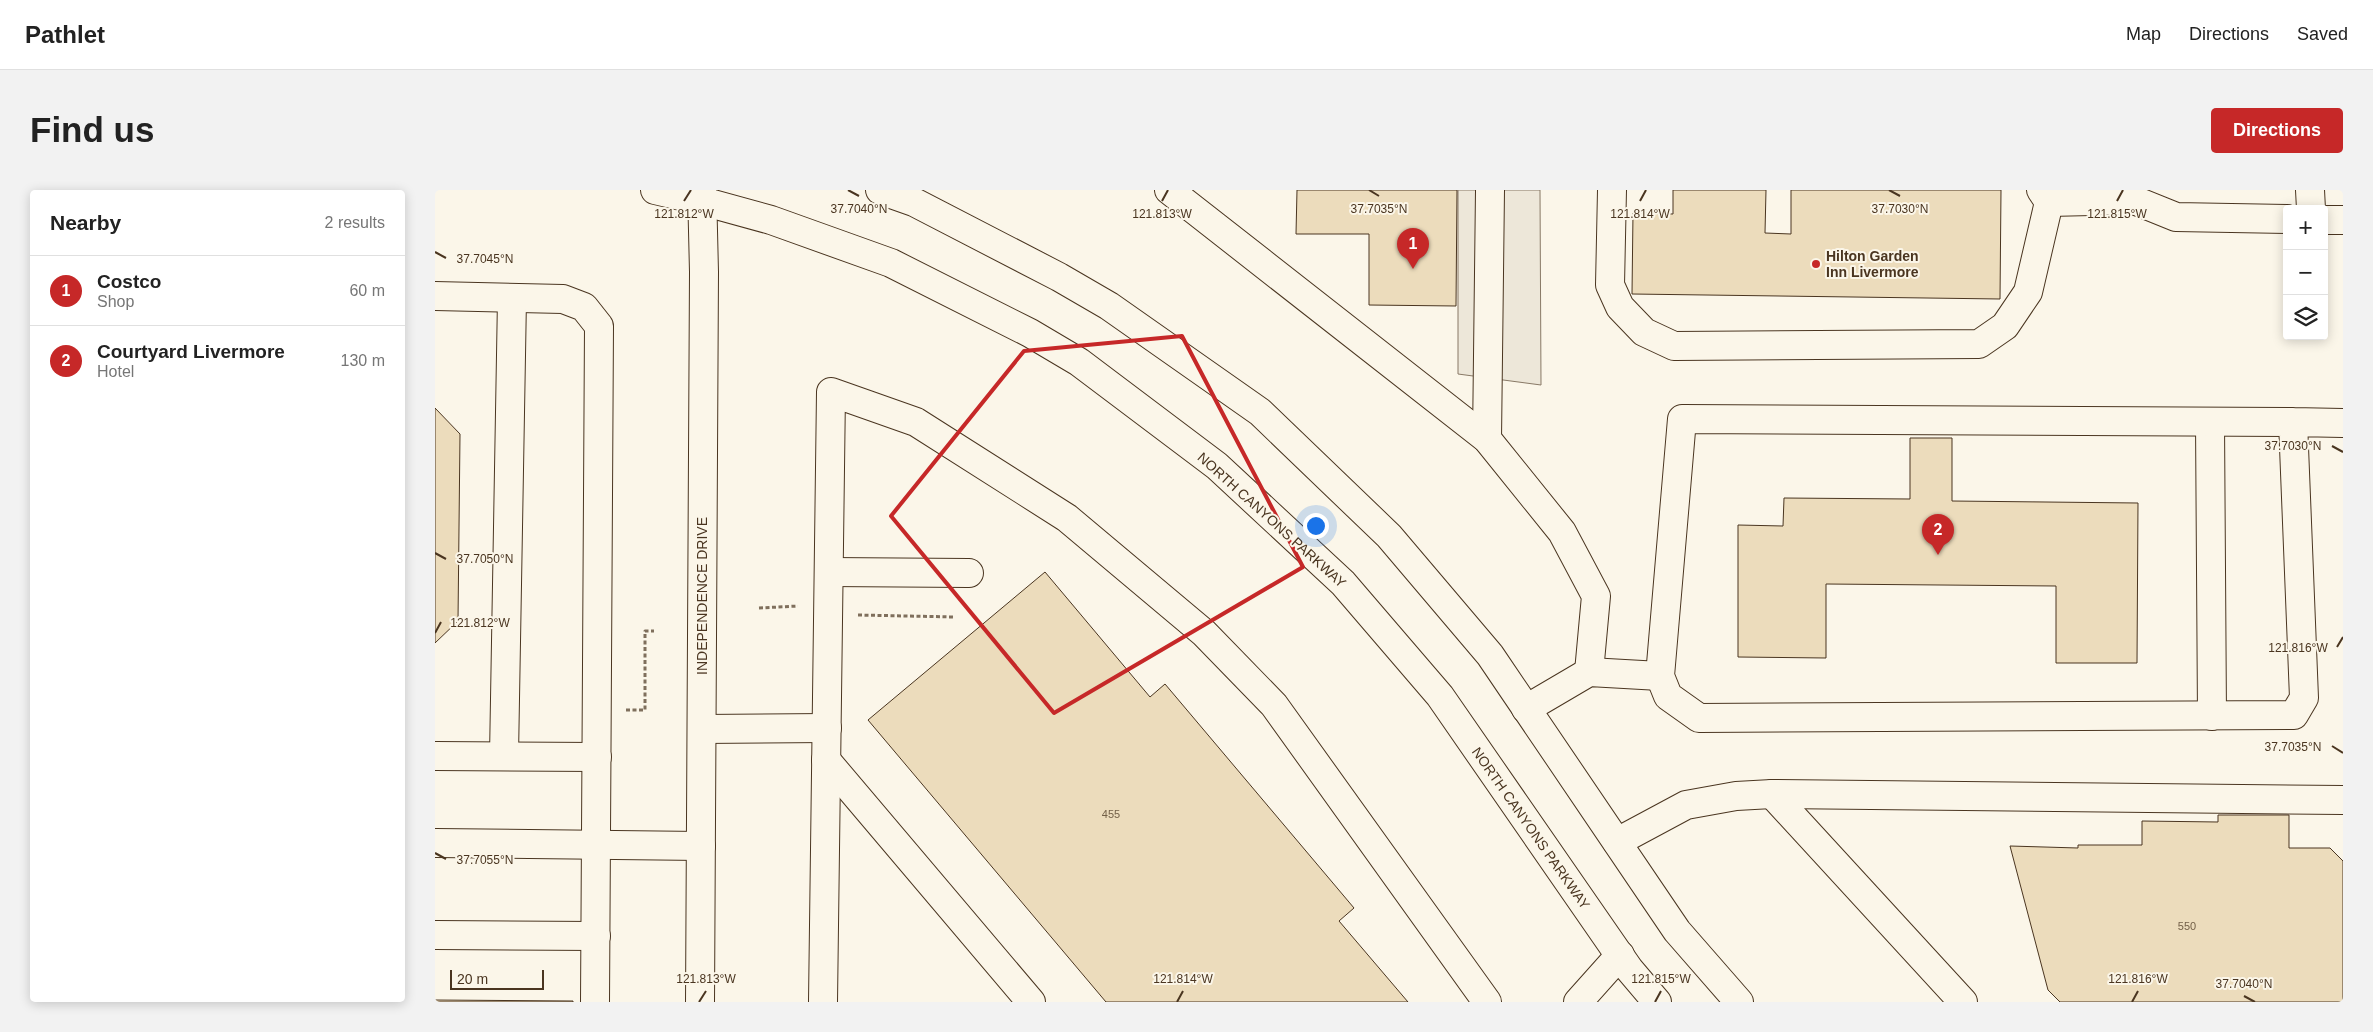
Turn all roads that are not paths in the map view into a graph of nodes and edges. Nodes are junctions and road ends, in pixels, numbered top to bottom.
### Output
1 (655, 190) edge
2 (880, 190) edge
3 (1169, 190) edge
4 (1490, 190) edge
5 (1612, 190) edge
6 (2310, 190) edge
7 (702, 195) edge
8 (2045, 196) edge
9 (2311, 205) edge
10 (2283, 219) edge
11 (2328, 220) edge
12 (2343, 220) edge
13 (435, 296) edge
14 (512, 298) junction
15 (2210, 422) junction
16 (2293, 422) junction
17 (2343, 423) edge
18 (1487, 439) junction
19 (829, 572) junction
20 (969, 573) dead end
21 (1589, 672) junction
22 (1660, 676) junction
23 (1526, 709) junction
24 (2212, 716) junction
25 (827, 728) junction
26 (702, 729) junction
27 (435, 756) edge
28 (504, 756) junction
29 (597, 757) junction
30 (826, 760) junction
31 (1772, 794) junction
32 (2343, 800) edge
33 (1617, 842) junction
34 (435, 843) edge
35 (596, 843) junction
36 (701, 846) junction
37 (435, 935) edge
38 (596, 936) junction
39 (1619, 955) junction
40 (595, 1002) edge
41 (700, 1002) edge
42 (823, 1002) edge
43 (1030, 1002) edge
44 (1487, 1002) edge
45 (1578, 1002) edge
46 (1657, 1002) edge
47 (1739, 1002) edge
48 (1963, 1002) edge

1 - 7 main road, NORTH CANYONS PARKWAY
2 - 23 main road
3 - 18 main road
4 - 18 main road
5 - 8 main road
6 - 9 main road
7 - 26 main road, INDEPENDENCE DRIVE
7 - 39 main road, NORTH CANYONS PARKWAY
8 - 10 main road
11 - 12 main road
13 - 14 main road
14 - 28 main road
14 - 29 main road
15 - 16 main road
15 - 22 main road
15 - 24 main road
16 - 17 main road
16 - 24 main road
18 - 21 main road
19 - 20 main road
19 - 25 main road
19 - 44 main road
21 - 22 main road
21 - 23 main road
22 - 24 main road
23 - 33 main road
25 - 26 main road
25 - 30 main road
26 - 36 main road, INDEPENDENCE DRIVE
27 - 28 main road
28 - 29 main road
29 - 35 main road
30 - 42 main road
30 - 43 main road
31 - 32 main road
31 - 33 main road
31 - 48 main road
33 - 47 main road
34 - 35 main road
35 - 36 main road
35 - 38 main road
36 - 41 main road, INDEPENDENCE DRIVE
37 - 38 main road
38 - 40 main road
39 - 45 main road
39 - 46 main road, NORTH CANYONS PARKWAY

